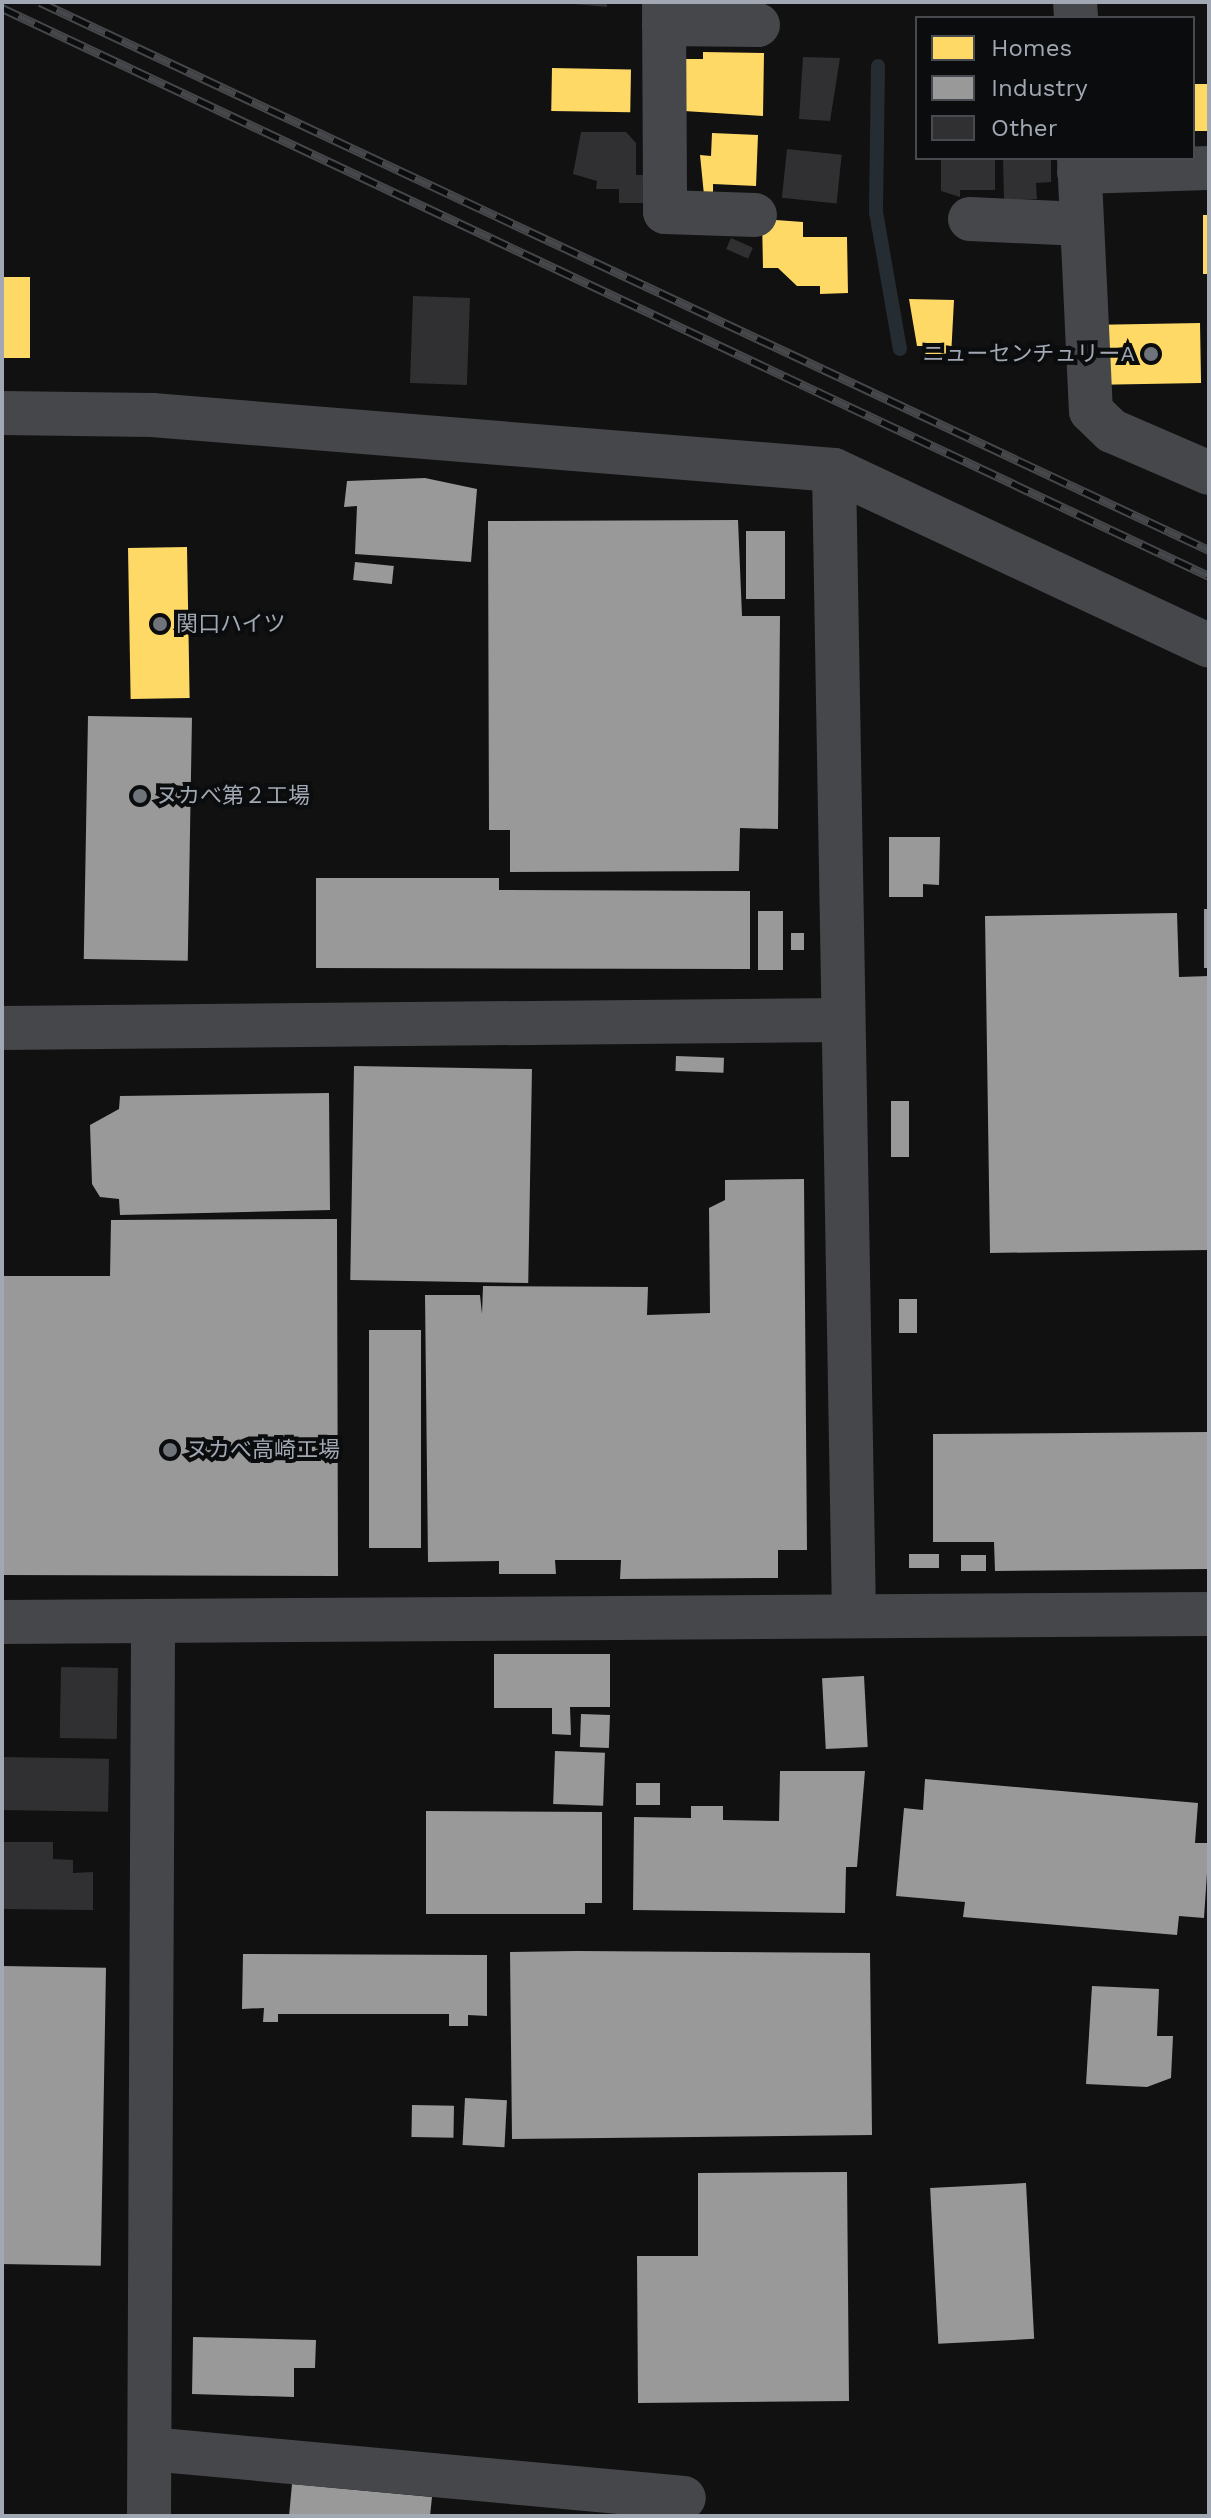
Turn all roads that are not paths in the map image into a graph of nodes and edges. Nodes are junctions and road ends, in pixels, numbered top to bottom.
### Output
1 (664, 13) edge
2 (758, 25) dead end
3 (1079, 165) edge
4 (1209, 168) edge
5 (755, 215) dead end
6 (970, 219) dead end
7 (1081, 224) junction
8 (2, 413) edge
9 (834, 470) junction
10 (1209, 473) edge
11 (1209, 646) edge
12 (841, 1020) junction
13 (2, 1028) edge
14 (1209, 1614) edge
15 (854, 1616) junction
16 (2, 1622) edge
17 (153, 1622) junction
18 (150, 2449) junction
19 (684, 2498) dead end
20 (149, 2516) edge

1 - 2 street
1 - 5 street
3 - 4 street
3 - 7 street
6 - 7 street
7 - 10 street
8 - 9 street
9 - 11 street
9 - 12 street
12 - 13 street
12 - 15 street
14 - 15 street
15 - 17 street
16 - 17 street
17 - 18 street
18 - 19 street
18 - 20 street

